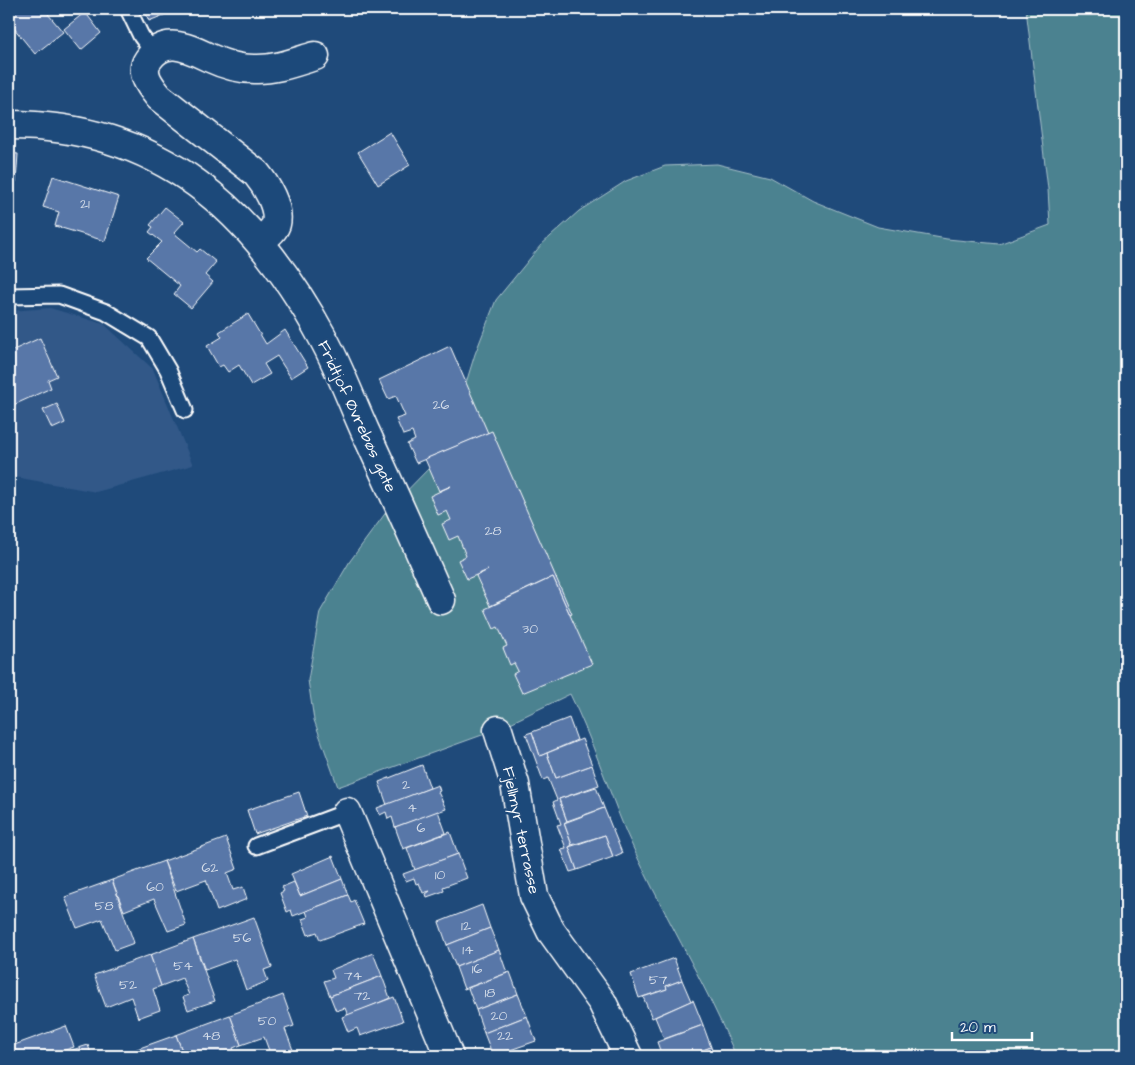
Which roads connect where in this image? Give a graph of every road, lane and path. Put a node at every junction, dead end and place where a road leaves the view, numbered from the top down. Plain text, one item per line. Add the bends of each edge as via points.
1 (128, 9) edge
2 (154, 52) junction
3 (315, 56) dead end
4 (9, 125) edge
5 (260, 241) junction
6 (9, 296) edge
7 (185, 410) dead end
8 (441, 600) dead end
9 (498, 730) dead end
10 (347, 812) joint
11 (256, 846) dead end
12 (449, 1056) edge
13 (628, 1056) edge

1 - 2 lane via 141,36
2 - 3 street via 163,46 178,45 228,65 254,69
2 - 5 street via 146,63 145,73 159,97 266,185 276,224
4 - 5 street, Fridtjof Øvrebøs gate via 75,131 115,140 154,156 220,200
5 - 8 street, Fridtjof Øvrebøs gate via 323,338
6 - 7 lane via 59,296 106,312 149,338 168,370
9 - 13 street, Fjellmyr terrasse via 515,784 534,896 551,931 602,1002
10 - 11 lane
10 - 12 street

